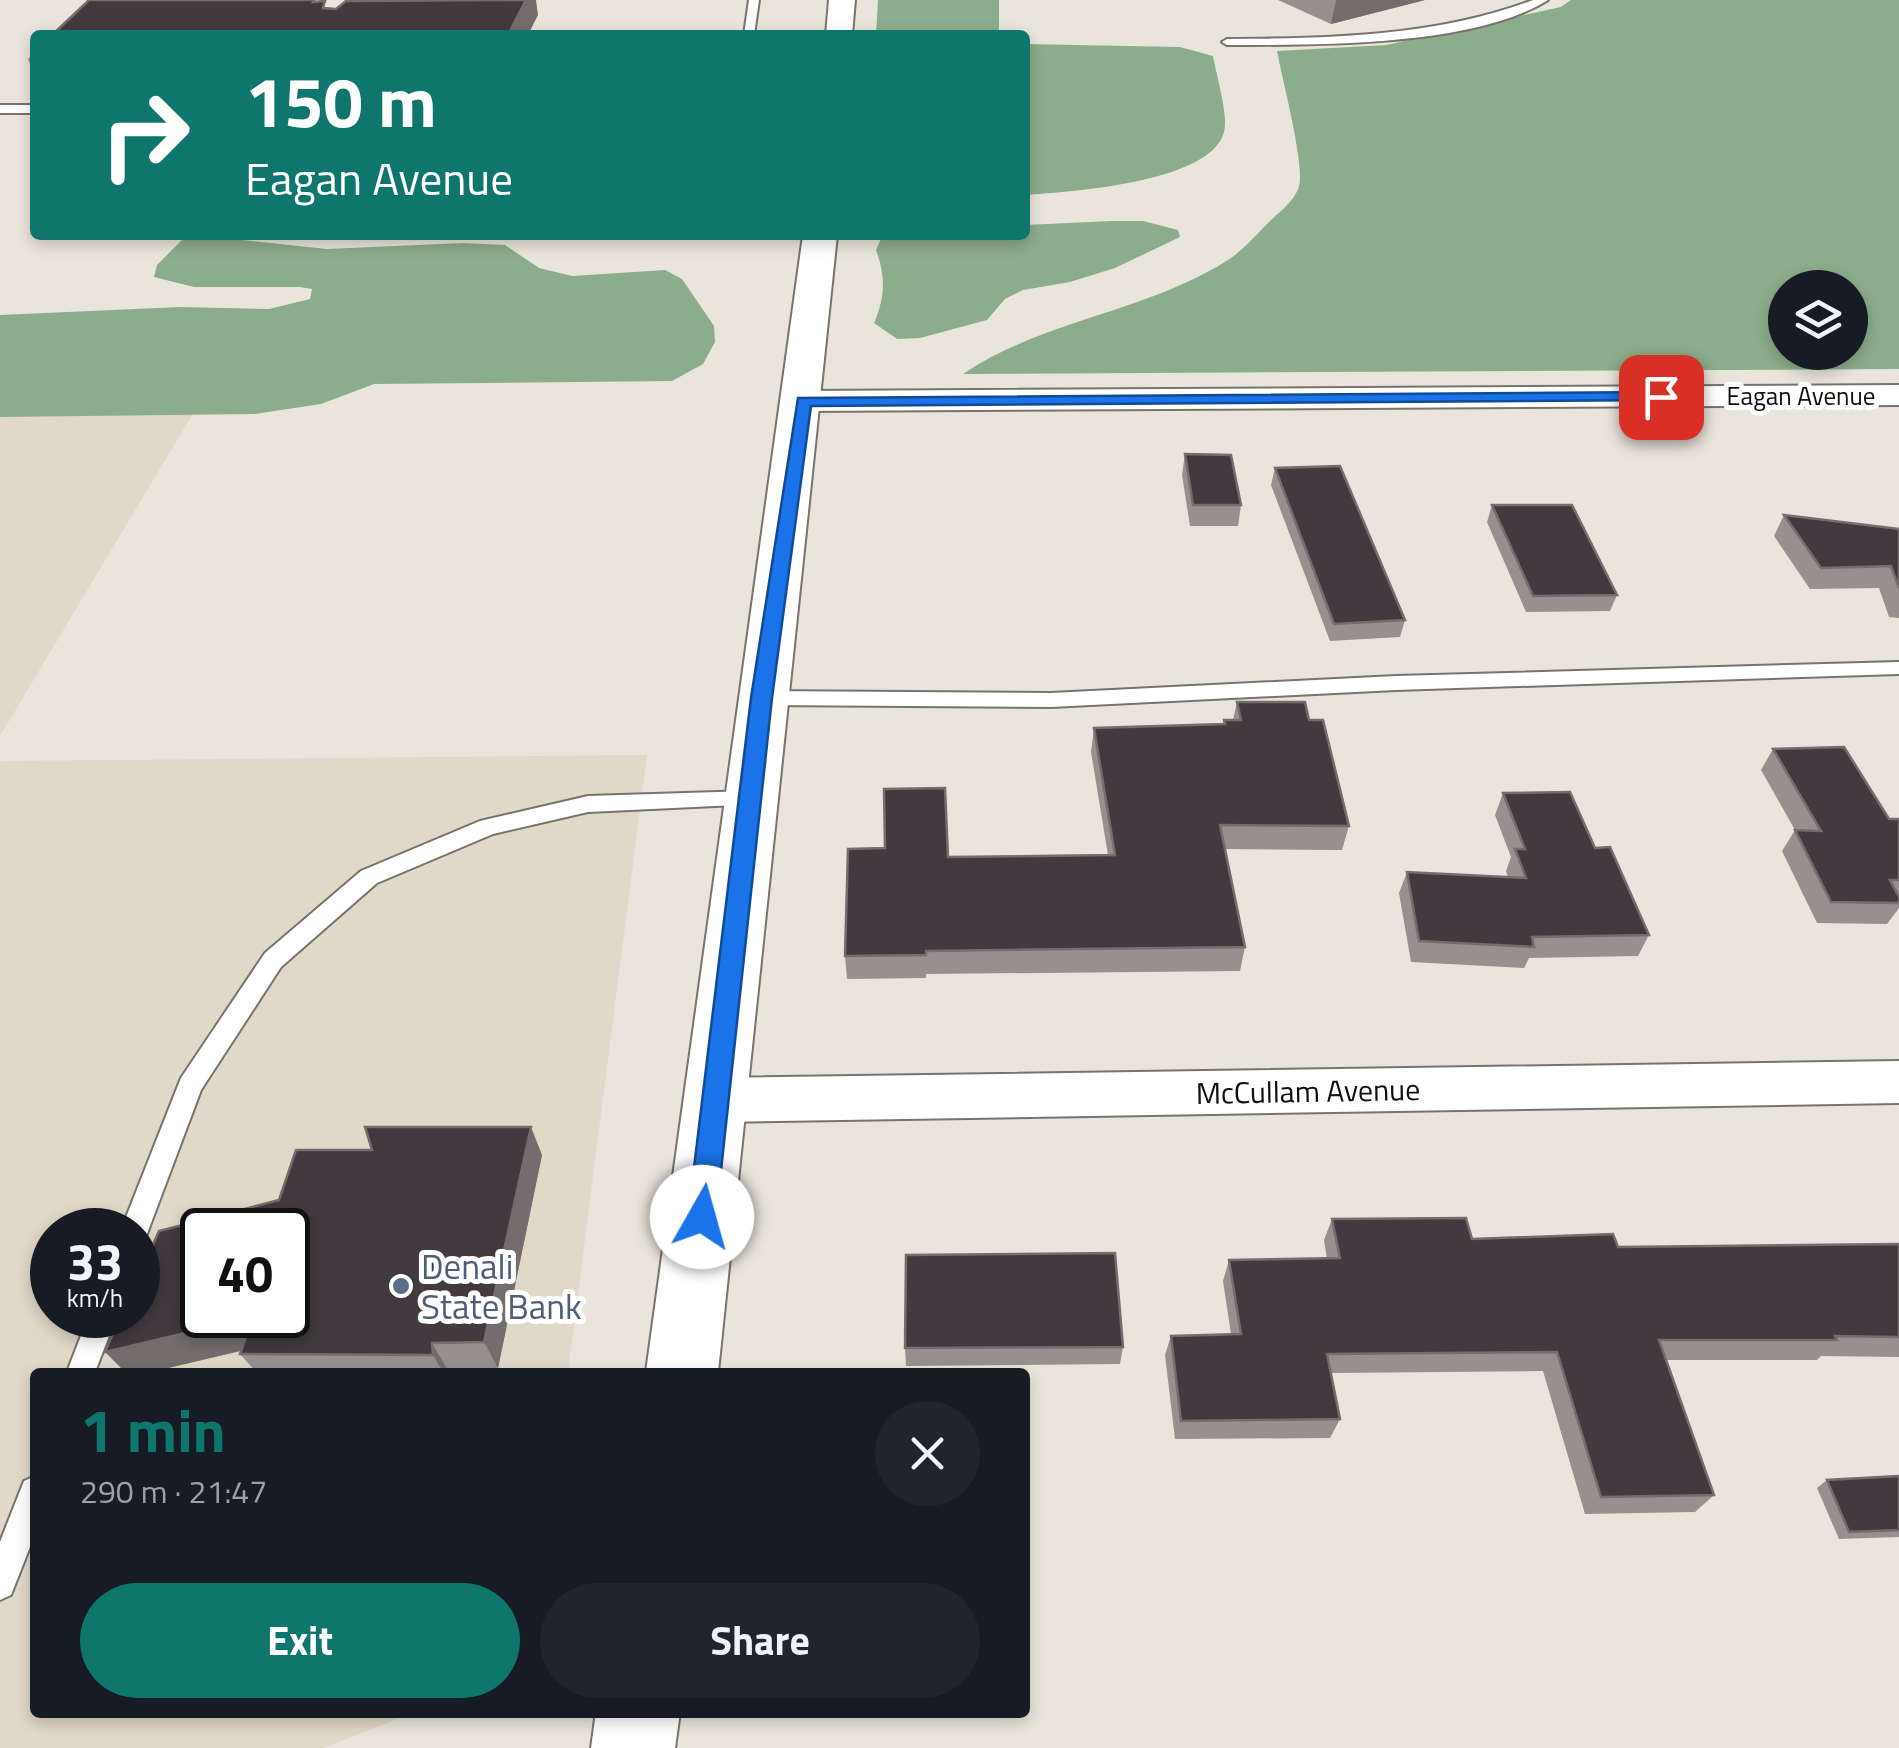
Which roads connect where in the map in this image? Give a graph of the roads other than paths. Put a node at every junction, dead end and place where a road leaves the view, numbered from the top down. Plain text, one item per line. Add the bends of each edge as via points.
1 (754, 0) edge
2 (842, 0) edge
3 (1543, 0) edge
4 (750, 30) edge
5 (839, 30) edge
6 (1227, 42) dead end
7 (0, 109) edge
8 (30, 109) edge
9 (819, 240) edge
10 (1899, 395) edge
11 (803, 401) junction
12 (1899, 668) edge
13 (762, 698) junction
14 (750, 799) junction
15 (1899, 1082) edge
16 (717, 1100) junction
17 (143, 1208) edge
18 (93, 1338) edge
19 (82, 1368) edge
20 (683, 1368) edge
21 (30, 1505) edge
22 (0, 1584) edge
23 (637, 1718) edge
24 (633, 1748) edge

1 - 4 lane
2 - 5 street
3 - 6 lane via 1403,36
7 - 8 lane
9 - 11 street
10 - 11 street, Eagan Avenue
11 - 13 street
12 - 13 lane via 1051,700
13 - 14 street
14 - 16 street
14 - 17 lane via 588,804 488,827 369,877 273,960 190,1086
15 - 16 street, McCullam Avenue
16 - 20 street
18 - 19 lane
21 - 22 lane
23 - 24 street

